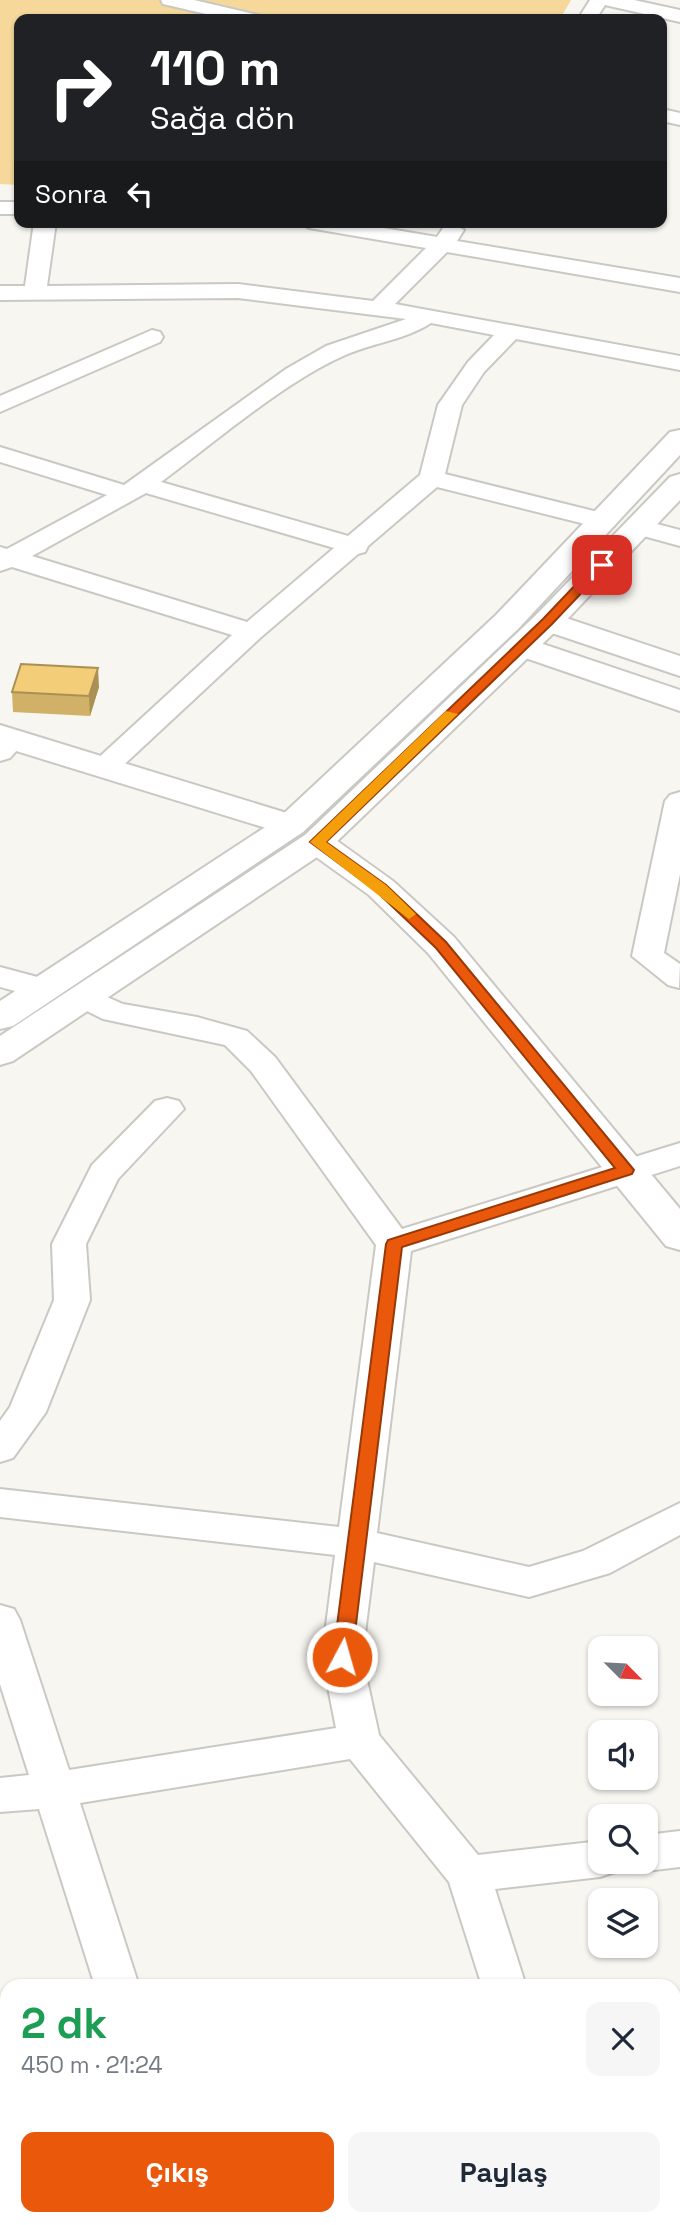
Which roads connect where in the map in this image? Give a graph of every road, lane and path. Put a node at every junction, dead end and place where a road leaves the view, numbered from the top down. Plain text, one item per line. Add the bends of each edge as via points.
1 (170, 0) edge
2 (610, 0) edge
3 (230, 14) edge
4 (680, 16) edge
5 (44, 228) edge
6 (348, 228) edge
7 (454, 228) edge
8 (444, 243) junction
9 (680, 285) edge
10 (35, 292) junction
11 (0, 293) edge
12 (379, 308) junction
13 (427, 316) junction
14 (509, 333) junction
15 (152, 337) dead end
16 (680, 363) edge
17 (0, 405) edge
18 (680, 438) edge
19 (0, 454) edge
20 (432, 478) junction
21 (680, 483) edge
22 (136, 489) junction
23 (605, 521) junction
24 (638, 527) junction
25 (680, 538) edge
26 (356, 547) junction
27 (4, 559) edge
28 (548, 621) junction
29 (251, 632) junction
30 (522, 646) junction
31 (680, 667) edge
32 (680, 701) edge
33 (4, 742) edge
34 (105, 767) junction
35 (680, 801) edge
36 (304, 834) junction
37 (0, 977) edge
38 (679, 978) edge
39 (45, 989) junction
40 (84, 997) junction
41 (0, 1017) edge
42 (0, 1054) edge
43 (167, 1109) dead end
44 (680, 1154) edge
45 (626, 1170) junction
46 (680, 1236) edge
47 (394, 1244) junction
48 (0, 1448) edge
49 (0, 1503) edge
50 (680, 1517) edge
51 (355, 1543) junction
52 (0, 1620) edge
53 (359, 1741) junction
54 (55, 1790) junction
55 (0, 1795) edge
56 (680, 1849) edge
57 (658, 1852) edge
58 (588, 1859) edge
59 (468, 1874) junction
60 (115, 1979) edge
61 (502, 1979) edge

1 - 3 street
2 - 4 street
5 - 10 street
6 - 8 street
7 - 8 street
8 - 9 street
8 - 12 street
10 - 11 street
10 - 12 street via 238,291
12 - 13 street
13 - 14 street
13 - 22 street via 406,330 334,351 294,374
14 - 16 street
14 - 20 street via 476,367 450,405
15 - 17 street
18 - 23 main road
19 - 22 street
20 - 23 street
20 - 26 street
21 - 24 main road
22 - 26 street
22 - 27 street
23 - 36 main road
24 - 25 street
24 - 28 main road
26 - 29 street
27 - 29 street
28 - 30 main road
28 - 31 main road
29 - 34 street
30 - 32 main road
30 - 36 main road
33 - 34 main road
34 - 36 main road
35 - 38 street via 648,956
36 - 39 main road
36 - 40 main road
36 - 45 main road via 381,888 441,945
37 - 39 street
39 - 41 main road
40 - 42 main road
40 - 47 street via 114,1012 236,1038 263,1063
43 - 48 street via 104,1173 69,1244 72,1300 27,1412
44 - 45 street
45 - 46 main road
45 - 47 street
47 - 51 street
49 - 51 street
50 - 51 street via 596,1562 529,1582
51 - 53 street via 342,1657
52 - 54 street
53 - 54 street
53 - 59 street
54 - 55 street
54 - 60 street
56 - 57 street
58 - 59 street
59 - 61 street

